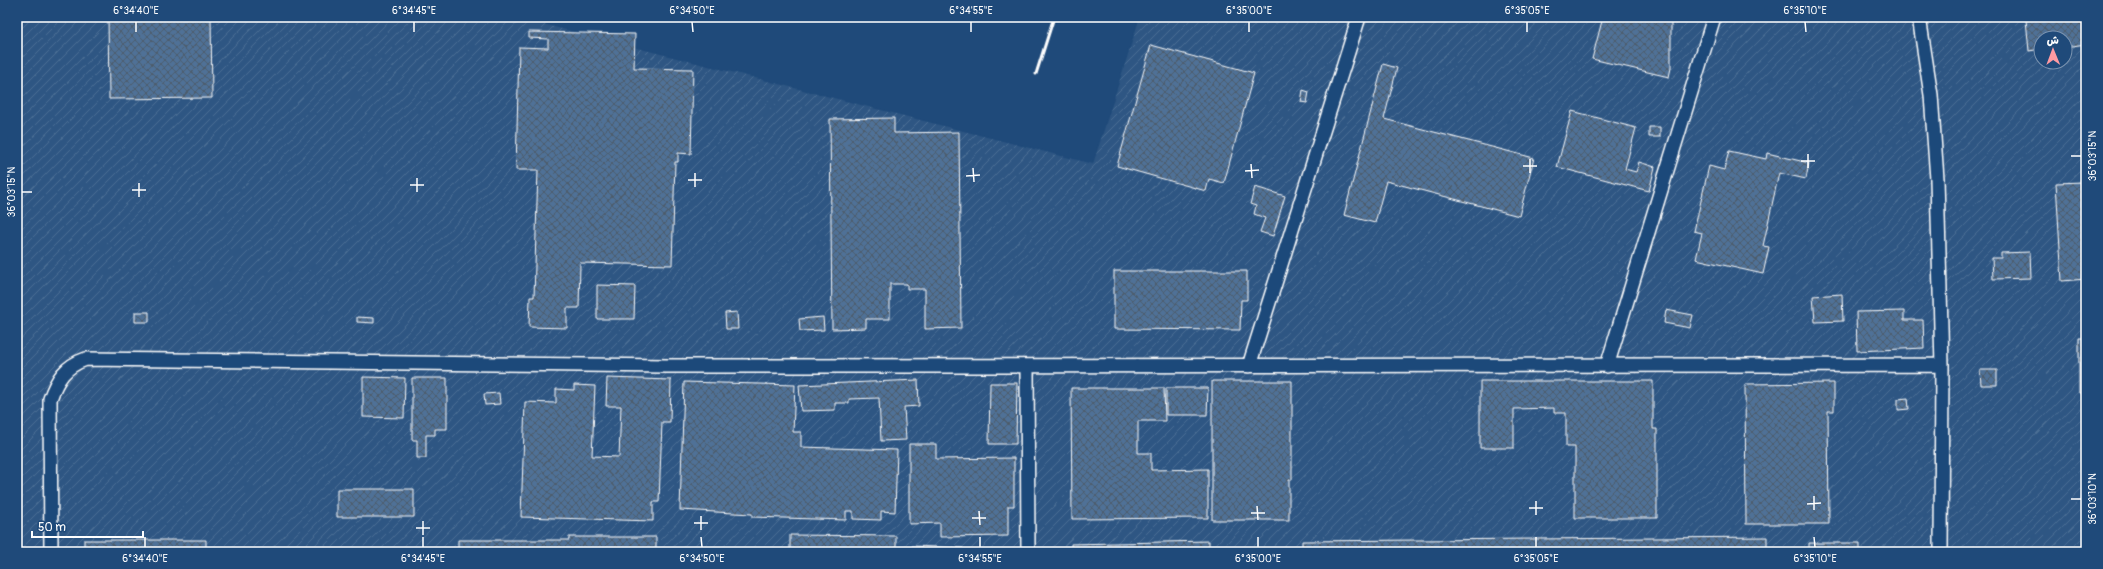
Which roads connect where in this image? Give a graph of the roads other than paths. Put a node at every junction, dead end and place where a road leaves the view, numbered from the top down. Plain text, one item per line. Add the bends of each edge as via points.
1 (1359, 17) edge
2 (1714, 17) edge
3 (1919, 17) edge
4 (1942, 365) junction
5 (1249, 366) junction
6 (1608, 366) junction
7 (1027, 367) junction
8 (51, 552) edge
9 (1028, 552) edge
10 (1941, 552) edge

1 - 5 street
2 - 6 street
3 - 4 street via 1931,95 1937,180
4 - 6 street
4 - 10 street
5 - 6 street
5 - 7 street
7 - 8 street via 666,366 86,359 63,373 50,399
7 - 9 street

